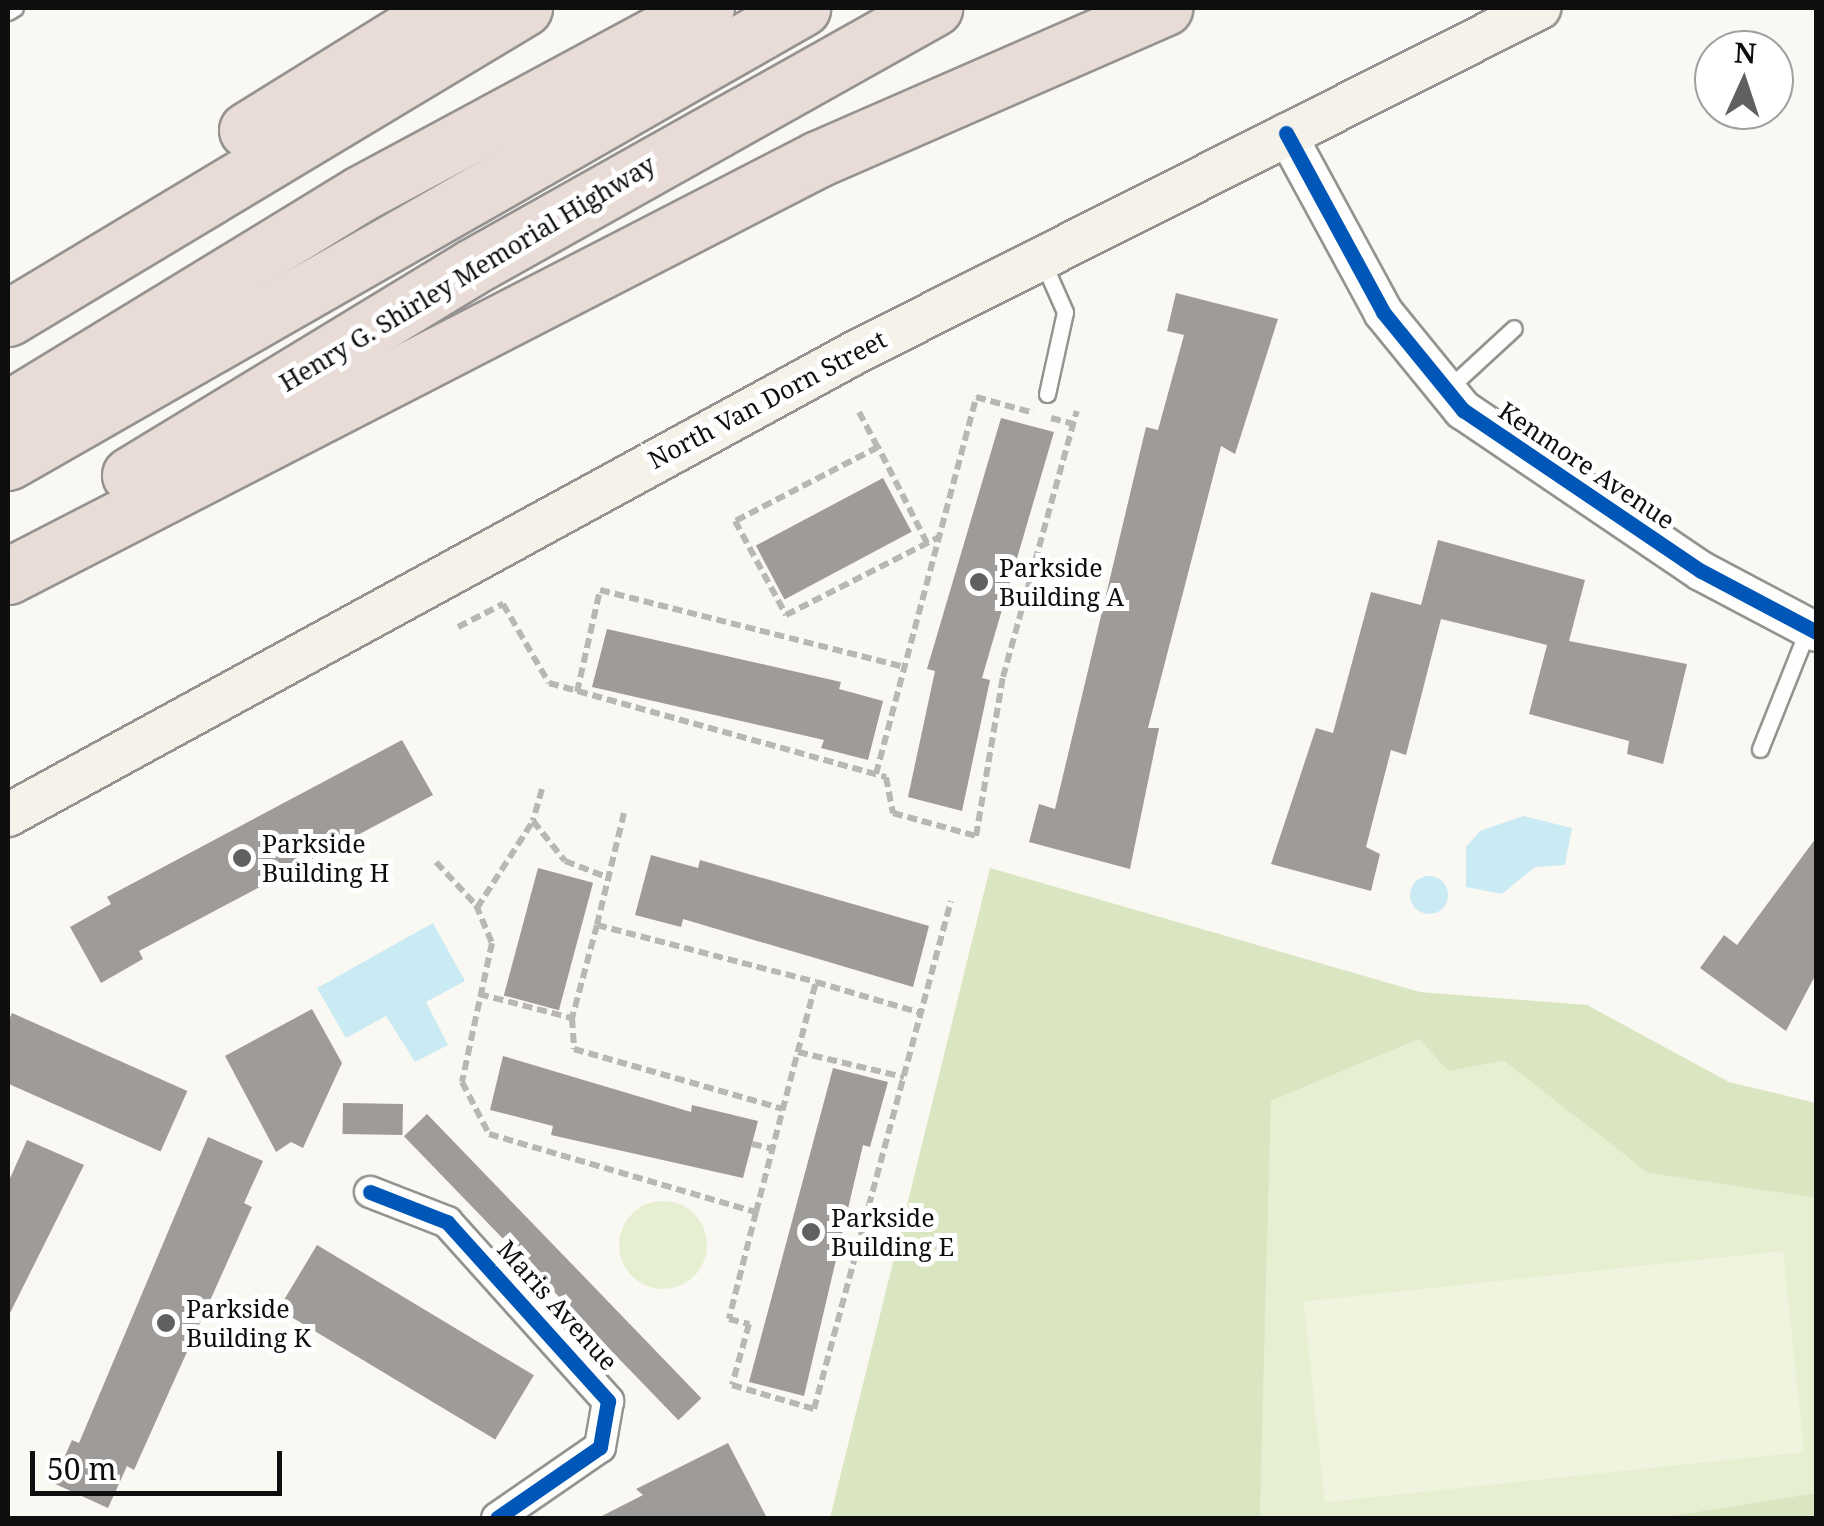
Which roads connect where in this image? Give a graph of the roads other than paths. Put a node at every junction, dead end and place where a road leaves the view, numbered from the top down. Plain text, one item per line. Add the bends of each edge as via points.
1 (15, 8) edge
2 (444, 8) edge
3 (524, 8) edge
4 (802, 8) edge
5 (934, 8) edge
6 (1164, 8) edge
7 (1539, 8) edge
8 (8, 12) edge
9 (726, 22) edge
10 (1286, 133) junction
11 (1040, 257) junction
12 (8, 287) edge
13 (8, 318) edge
14 (1514, 328) dead end
15 (1446, 391) junction
16 (1047, 394) dead end
17 (8, 409) edge
18 (8, 462) edge
19 (8, 550) edge
20 (8, 576) edge
21 (1812, 630) edge
22 (1760, 750) dead end
23 (8, 815) edge
24 (370, 1192) dead end
25 (497, 1518) edge

1 - 8 lane
2 - 12 highway
3 - 13 highway
4 - 9 highway
5 - 19 highway, Henry G. Shirley Memorial Highway via 472,267
6 - 20 highway via 818,158
7 - 10 main road, North Van Dorn Street
9 - 17 highway via 360,194
9 - 18 highway
10 - 11 main road, North Van Dorn Street
10 - 15 street, Kenmore Avenue via 1383,312
11 - 16 lane via 1065,312
11 - 23 main road, North Van Dorn Street via 412,588
14 - 15 lane
15 - 21 street, Kenmore Avenue via 1517,454
21 - 22 lane
24 - 25 street, Maris Avenue via 447,1222 608,1401 600,1447

